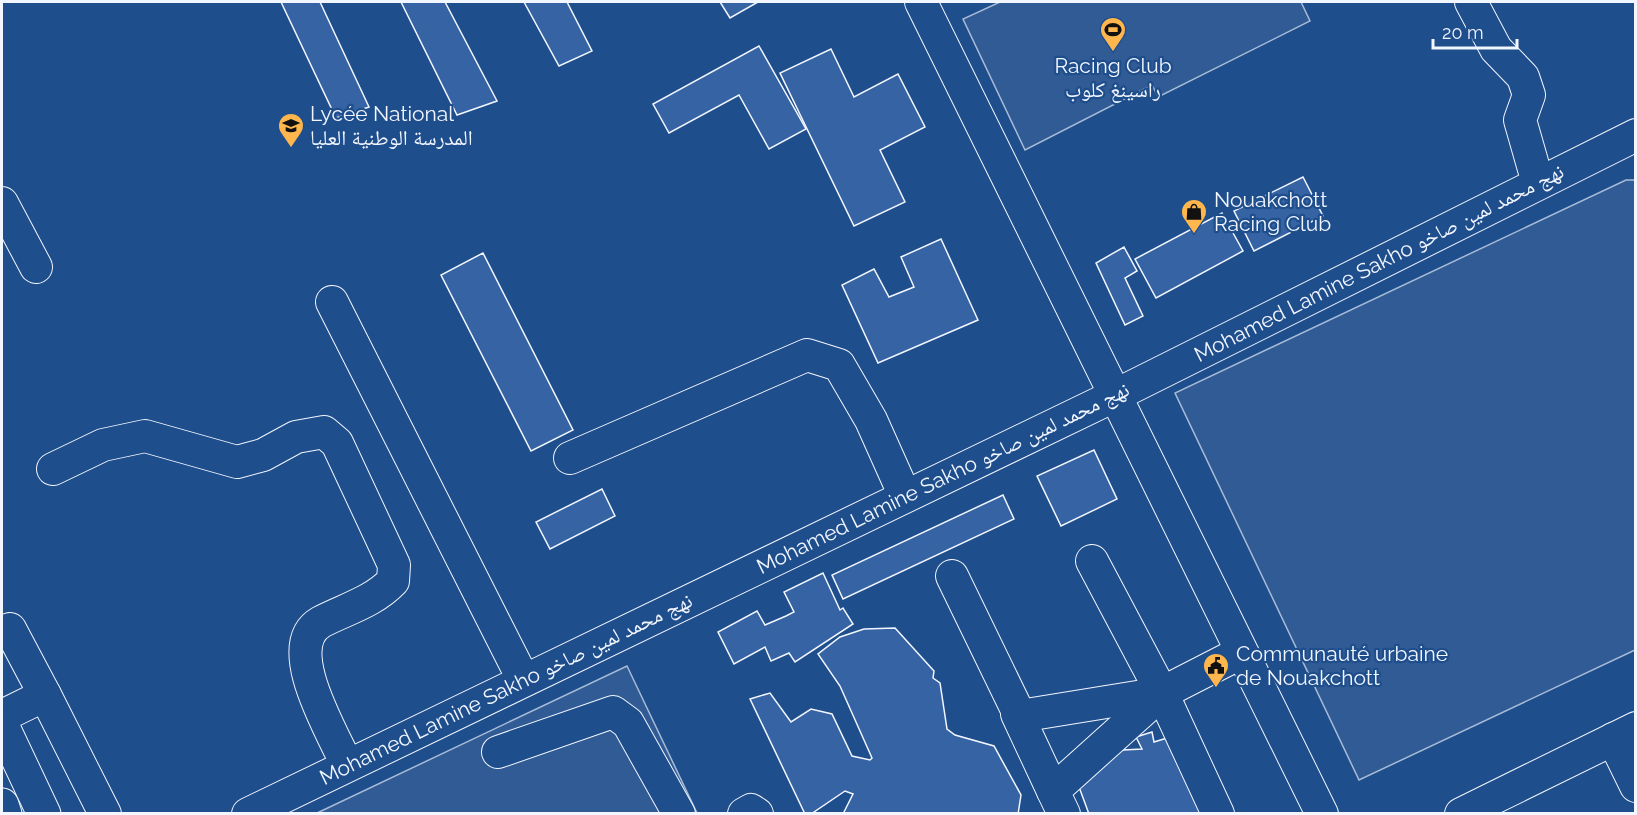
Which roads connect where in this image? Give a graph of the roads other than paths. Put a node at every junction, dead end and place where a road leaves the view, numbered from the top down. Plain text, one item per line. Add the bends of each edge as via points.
1 (921, 2) edge
2 (1471, 2) edge
3 (1635, 135) edge
4 (1538, 183) junction
5 (2, 203) edge
6 (36, 267) dead end
7 (332, 302) dead end
8 (1114, 396) junction
9 (570, 458) dead end
10 (53, 469) dead end
11 (906, 496) junction
12 (1092, 561) dead end
13 (952, 576) dead end
14 (10, 629) dead end
15 (1240, 653) junction
16 (523, 680) junction
17 (1162, 693) junction
18 (45, 695) junction
19 (1017, 714) junction
20 (2, 716) edge
21 (2, 725) edge
22 (1624, 733) edge
23 (498, 752) dead end
24 (347, 765) junction
25 (1635, 786) edge
26 (1059, 802) edge
27 (2, 806) edge
28 (5, 813) edge
29 (44, 813) edge
30 (105, 813) edge
31 (248, 813) edge
32 (679, 813) edge
33 (744, 813) edge
34 (757, 813) edge
35 (1218, 813) edge
36 (1322, 813) edge
37 (1461, 813) edge

1 - 8 street
2 - 4 street via 1496,49 1523,77 1529,95 1520,120
3 - 4 street, Mohamed Lamine Sakho نهج محمد لمين صاخو
4 - 8 street, Mohamed Lamine Sakho نهج محمد لمين صاخو
5 - 6 street
7 - 16 street
8 - 11 street, Mohamed Lamine Sakho نهج محمد لمين صاخو
8 - 15 street
9 - 11 street via 807,355 839,365 871,420
10 - 24 street via 103,445 145,436 237,462 296,437 324,432 337,443 394,565 393,581 381,594 318,624 304,647 308,676
11 - 16 street, Mohamed Lamine Sakho نهج محمد لمين صاخو
12 - 17 street
13 - 19 street
14 - 18 street
15 - 17 street
15 - 36 street
16 - 24 street, Mohamed Lamine Sakho نهج محمد لمين صاخو
17 - 19 street via 1026,716
17 - 26 street
17 - 35 street
18 - 20 street
18 - 30 street
19 - 26 street
21 - 29 highway
22 - 25 street
22 - 37 street
23 - 32 street via 613,712 628,723
24 - 31 street, Mohamed Lamine Sakho نهج محمد لمين صاخو
27 - 28 highway
33 - 34 street

